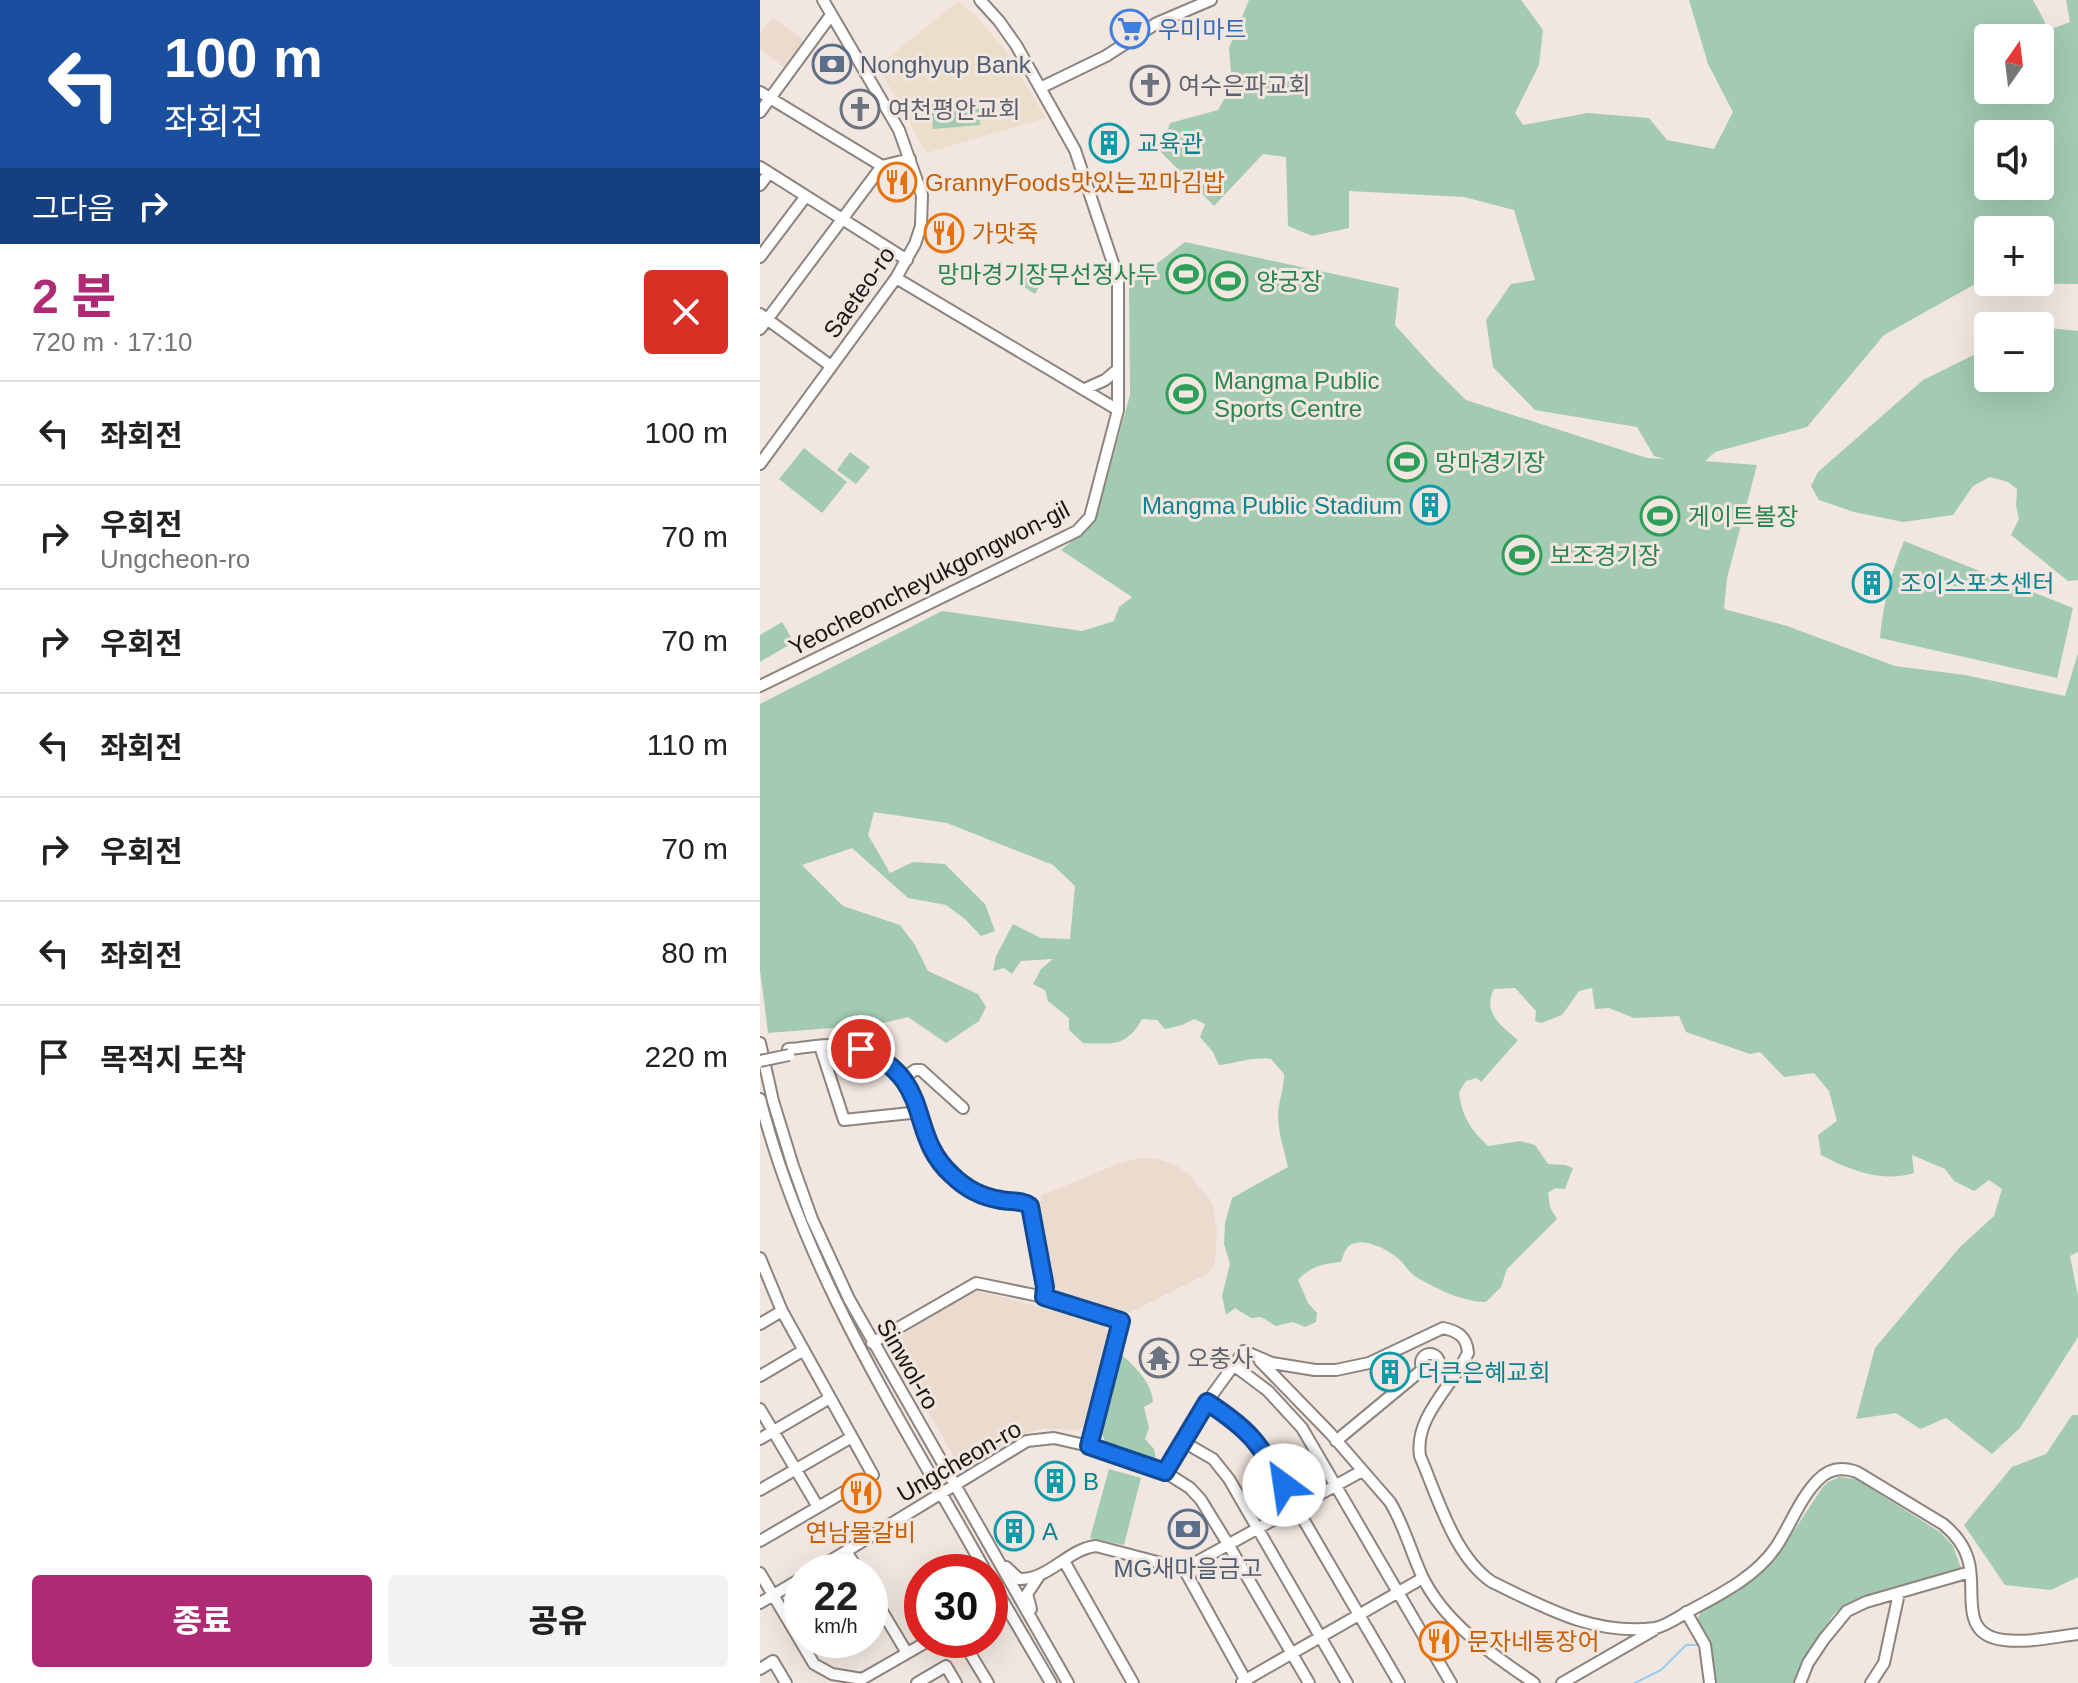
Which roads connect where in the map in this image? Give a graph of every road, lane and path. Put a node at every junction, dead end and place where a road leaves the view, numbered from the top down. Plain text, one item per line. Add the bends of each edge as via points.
1 (823, 0) edge
2 (980, 0) edge
3 (1211, 0) edge
4 (831, 15) junction
5 (1040, 88) junction
6 (765, 95) edge
7 (760, 112) edge
8 (910, 159) junction
9 (882, 166) junction
10 (765, 170) edge
11 (760, 185) edge
12 (806, 196) junction
13 (842, 219) junction
14 (760, 257) edge
15 (907, 260) junction
16 (896, 278) junction
17 (764, 316) edge
18 (760, 329) edge
19 (831, 366) junction
20 (1118, 369) junction
21 (1085, 389) junction
22 (1118, 410) junction
23 (760, 464) edge
24 (760, 686) edge
25 (760, 1043) edge
26 (815, 1047) junction
27 (788, 1052) junction
28 (760, 1055) edge
29 (760, 1061) edge
30 (903, 1078) junction
31 (760, 1099) edge
32 (963, 1108) dead end
33 (920, 1112) junction
34 (760, 1258) edge
35 (763, 1276) edge
36 (1044, 1297) junction
37 (782, 1311) junction
38 (760, 1324) edge
39 (872, 1343) junction
40 (804, 1350) junction
41 (1256, 1356) junction
42 (1232, 1364) junction
43 (1294, 1367) junction
44 (1423, 1369) dead end
45 (760, 1376) edge
46 (1282, 1384) junction
47 (830, 1398) junction
48 (1207, 1402) junction
49 (760, 1409) edge
50 (773, 1431) junction
51 (852, 1437) junction
52 (760, 1439) edge
53 (1182, 1441) junction
54 (1336, 1441) junction
55 (1089, 1446) junction
56 (796, 1470) junction
57 (1362, 1471) junction
58 (1165, 1472) junction
59 (1335, 1485) junction
60 (956, 1486) junction
61 (760, 1490) edge
62 (943, 1494) junction
63 (1297, 1506) junction
64 (818, 1507) junction
65 (1258, 1528) junction
66 (760, 1541) edge
67 (1228, 1544) junction
68 (991, 1550) junction
69 (846, 1551) junction
70 (841, 1554) edge
71 (848, 1554) edge
72 (976, 1554) edge
73 (1064, 1561) junction
74 (1184, 1569) junction
75 (1970, 1572) junction
76 (760, 1573) edge
77 (1039, 1576) junction
78 (1423, 1578) junction
79 (784, 1589) edge
80 (1399, 1593) junction
81 (1899, 1593) junction
82 (773, 1595) junction
83 (760, 1603) edge
84 (1008, 1610) edge
85 (1686, 1612) junction
86 (1360, 1615) junction
87 (888, 1621) edge
88 (1036, 1626) junction
89 (1657, 1628) junction
90 (2078, 1634) edge
91 (1320, 1638) junction
92 (904, 1648) edge
93 (1292, 1654) junction
94 (904, 1655) edge
95 (973, 1658) edge
96 (760, 1669) edge
97 (822, 1676) edge
98 (1245, 1682) edge
99 (786, 1683) edge
100 (917, 1683) edge
101 (956, 1683) edge
102 (988, 1683) edge
103 (1051, 1683) edge
104 (1068, 1683) edge
105 (1133, 1683) edge
106 (1309, 1683) edge
107 (1347, 1683) edge
108 (1399, 1683) edge
109 (1451, 1683) edge
110 (1534, 1683) edge
111 (1562, 1683) edge
112 (1710, 1683) edge
113 (1800, 1683) edge
114 (1871, 1683) edge

1 - 4 street, Saeteo-ro
2 - 5 street, Yeocheoncheyukgongwon-gil via 1008,33
3 - 5 street via 1157,23 1106,56
4 - 6 street
4 - 8 street, Saeteo-ro via 899,130
5 - 20 street, Yeocheoncheyukgongwon-gil via 1075,150 1114,263
6 - 7 street
6 - 9 street
8 - 9 street
8 - 15 street, Saeteo-ro via 923,212
9 - 13 street
10 - 11 street
10 - 12 street
12 - 13 street
12 - 14 street
13 - 15 street
13 - 17 street
15 - 16 street, Saeteo-ro
16 - 19 street, Saeteo-ro
16 - 21 street
17 - 18 street
17 - 19 street
19 - 23 street, Saeteo-ro
20 - 21 street
20 - 22 street, Yeocheoncheyukgongwon-gil
21 - 22 street
22 - 24 street, Yeocheoncheyukgongwon-gil via 1090,517 1077,531
25 - 39 street, Sinwol-ro via 812,1219
26 - 27 street
26 - 30 street via 861,1049
26 - 33 street via 844,1120
27 - 28 street, bridge
27 - 29 street, bridge
30 - 32 street via 921,1070
30 - 33 street
31 - 62 street, Sinwol-ro via 801,1226 828,1287
33 - 36 street via 932,1150 955,1178 981,1194 1032,1208
34 - 35 street
35 - 37 street
36 - 39 street via 976,1283
36 - 55 street via 1121,1321
37 - 38 street
37 - 40 street
39 - 60 street, Sinwol-ro
40 - 45 street
40 - 47 street
41 - 42 street via 1244,1351
41 - 43 street
41 - 46 street
42 - 48 street
42 - 59 street via 1287,1409
43 - 46 street via 1282,1371
43 - 89 street via 1354,1367 1436,1329 1459,1334 1468,1353 1425,1422 1419,1445 1465,1556 1492,1582 1563,1616 1600,1627
44 - 54 street
46 - 54 street
47 - 50 street
47 - 51 street
48 - 53 street
48 - 63 street via 1258,1442
49 - 50 street
50 - 52 street
50 - 56 street
51 - 56 street
51 - 64 street via 873,1475
53 - 58 street
53 - 65 street via 1220,1467
54 - 57 street
55 - 58 street, Ungcheon-ro
55 - 60 street, Ungcheon-ro via 1032,1439
56 - 61 street
56 - 64 street
57 - 59 street
57 - 78 street via 1398,1514
58 - 67 street, Ungcheon-ro via 1195,1492
59 - 63 street
59 - 80 street
60 - 62 street, Ungcheon-ro
60 - 68 street, Sinwol-ro
62 - 69 street, Ungcheon-ro
62 - 72 street, Sinwol-ro
63 - 65 street
63 - 86 street
64 - 66 street
65 - 67 street
65 - 91 street
67 - 74 street
67 - 93 street, Ungcheon-ro
68 - 77 street via 1019,1579
68 - 88 street, Sinwol-ro
69 - 70 street, Ungcheon-ro
69 - 71 street
73 - 74 street via 1096,1546
73 - 77 street
73 - 105 street
74 - 98 street
75 - 81 street
75 - 85 street via 1962,1545 1943,1524 1857,1472 1835,1469 1818,1479 1758,1568
75 - 90 street via 1974,1620 1988,1636 2013,1641
76 - 82 street
77 - 88 street via 1027,1594
78 - 80 street
78 - 110 street via 1468,1634
79 - 82 street
80 - 86 street
80 - 109 street
81 - 113 street via 1854,1607 1838,1619
81 - 114 street via 1884,1663
82 - 83 street
82 - 97 street
84 - 103 street
85 - 89 street
85 - 112 street via 1705,1645
86 - 91 street
86 - 108 street
87 - 92 street
88 - 104 street, Sinwol-ro
89 - 111 street
91 - 93 street
91 - 107 street
93 - 98 street
93 - 106 street, Ungcheon-ro
94 - 97 street via 862,1679
95 - 102 street
96 - 99 street via 773,1661
100 - 101 street via 946,1666

